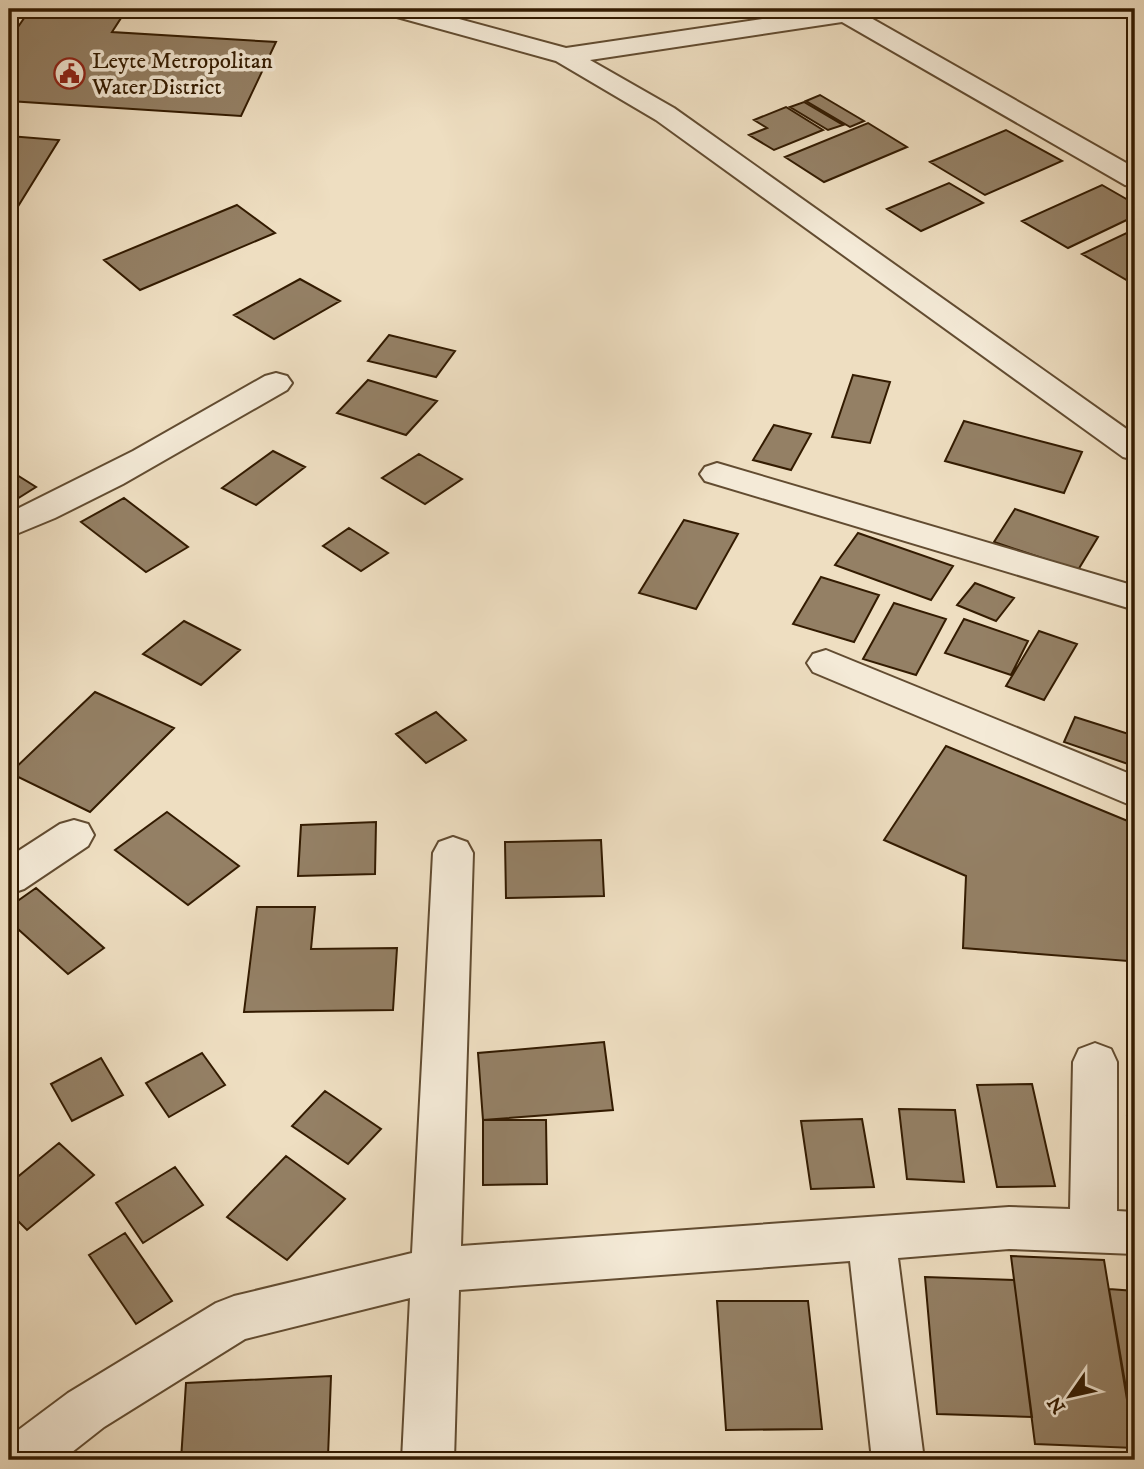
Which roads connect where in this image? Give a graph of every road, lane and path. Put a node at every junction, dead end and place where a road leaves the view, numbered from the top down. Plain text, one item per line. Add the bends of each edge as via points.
1 (395, 9) edge
2 (853, 12) edge
3 (565, 56) junction
4 (1135, 179) edge
5 (276, 383) dead end
6 (1102, 427) junction
7 (1135, 435) edge
8 (1135, 450) edge
9 (716, 474) dead end
10 (9, 526) edge
11 (1135, 598) edge
12 (826, 663) dead end
13 (1135, 792) edge
14 (74, 835) dead end
15 (453, 853) dead end
16 (9, 878) edge
17 (1095, 1062) dead end
18 (1114, 1232) edge
19 (872, 1238) junction
20 (435, 1270) junction
21 (20, 1460) edge
22 (428, 1460) edge
23 (898, 1460) edge

1 - 3 street
2 - 3 street
2 - 4 street
3 - 6 street via 665,114
5 - 10 street via 69,498
6 - 7 street
6 - 8 street
9 - 11 street
12 - 13 street
14 - 16 street
15 - 20 street
17 - 18 street
18 - 19 street via 1009,1228
19 - 20 street
19 - 23 street
20 - 21 street via 234,1319 86,1410
20 - 22 street

